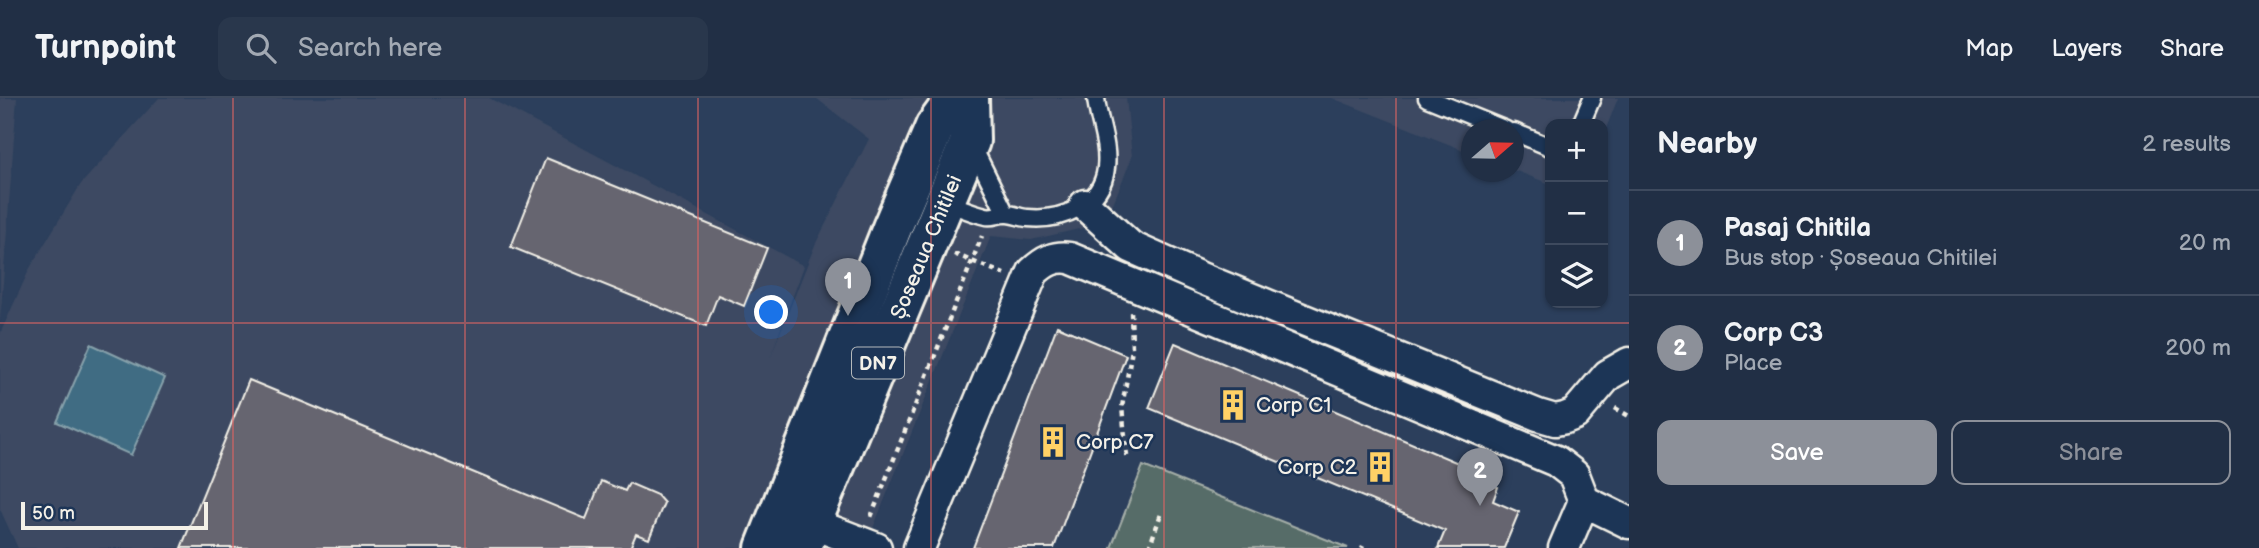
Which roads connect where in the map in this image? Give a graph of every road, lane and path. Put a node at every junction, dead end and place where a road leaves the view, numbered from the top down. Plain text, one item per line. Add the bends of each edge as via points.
1 (956, 98) edge
2 (969, 98) edge
3 (1096, 98) edge
4 (1427, 98) edge
5 (1592, 98) edge
6 (1479, 119) edge
7 (1583, 119) edge
8 (1524, 136) edge
9 (970, 141) junction
10 (1545, 145) edge
11 (910, 187) junction
12 (945, 202) junction
13 (1085, 205) junction
14 (1006, 214) junction
15 (989, 218) junction
16 (972, 261) junction
17 (1130, 282) junction
18 (1027, 284) junction
19 (1629, 363) edge
20 (1127, 456) dead end
21 (1584, 501) junction
22 (1162, 511) dead end
23 (1629, 523) edge
24 (806, 536) edge
25 (869, 545) edge
26 (765, 548) edge
27 (919, 548) edge
28 (1149, 548) edge
29 (1564, 548) edge

1 - 11 main road, Șoseaua Chitilei / DN7 via 934,127
2 - 9 main road, Șoseaua Chitilei / DN7
3 - 13 lane via 1106,167 1097,192
4 - 6 lane
5 - 7 lane
8 - 10 lane
9 - 12 main road, Șoseaua Chitilei / DN7
9 - 14 lane
11 - 12 main road
11 - 26 main road, Șoseaua Chitilei / DN7
12 - 15 lane
12 - 24 main road, Șoseaua Chitilei / DN7
13 - 14 lane via 1041,219
13 - 19 street via 1131,247 1555,420 1575,414 1608,375
14 - 15 lane
15 - 16 path
16 - 18 path
16 - 25 path
17 - 18 street via 1059,257 1044,261
17 - 20 path via 1132,349 1122,407
17 - 21 street via 1556,461 1574,475
18 - 27 street
21 - 23 street
21 - 29 street
22 - 28 path
24 - 25 street

